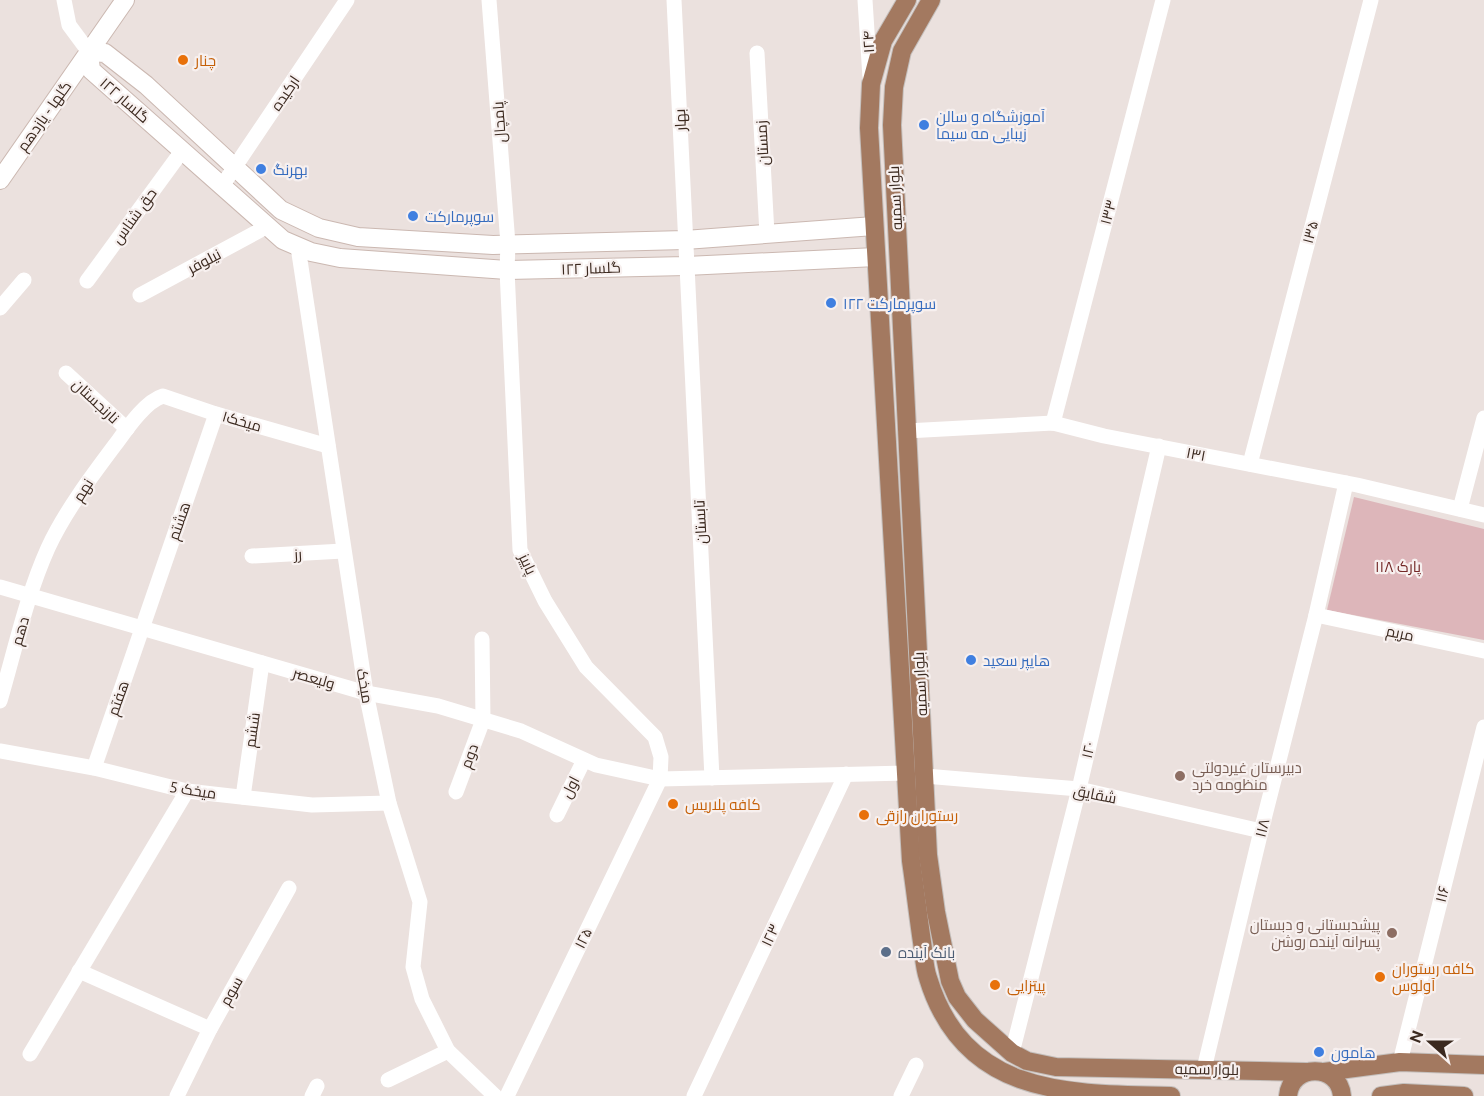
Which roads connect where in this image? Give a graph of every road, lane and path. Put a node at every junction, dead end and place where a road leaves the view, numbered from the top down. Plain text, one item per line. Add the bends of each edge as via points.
1 (64, 0) edge
2 (125, 0) edge
3 (347, 0) edge
4 (489, 0) edge
5 (674, 0) edge
6 (865, 0) edge
7 (907, 0) edge
8 (931, 0) edge
9 (1163, 0) edge
10 (1371, 0) edge
11 (89, 52) junction
12 (757, 53) dead end
13 (871, 84) junction
14 (182, 151) junction
15 (235, 168) junction
16 (0, 180) edge
17 (222, 186) junction
18 (896, 225) junction
19 (268, 226) junction
20 (874, 226) junction
21 (767, 234) junction
22 (685, 240) junction
23 (508, 244) junction
24 (298, 247) junction
25 (898, 256) junction
26 (876, 257) junction
27 (686, 266) junction
28 (507, 270) junction
29 (24, 280) dead end
30 (87, 281) dead end
31 (140, 295) dead end
32 (0, 308) edge
33 (66, 373) dead end
34 (158, 398) joint
35 (216, 414) junction
36 (1484, 418) edge
37 (1053, 423) junction
38 (127, 429) junction
39 (906, 431) junction
40 (328, 446) junction
41 (1159, 446) junction
42 (1250, 464) junction
43 (1346, 483) junction
44 (1460, 510) junction
45 (1484, 515) edge
46 (912, 543) junction
47 (893, 545) junction
48 (343, 551) junction
49 (252, 556) dead end
50 (0, 587) edge
51 (30, 596) junction
52 (1316, 615) junction
53 (142, 628) junction
54 (482, 639) dead end
55 (1484, 651) edge
56 (262, 663) junction
57 (366, 693) junction
58 (0, 701) edge
59 (483, 720) junction
60 (1484, 726) edge
61 (0, 751) edge
62 (584, 760) junction
63 (94, 768) junction
64 (906, 773) junction
65 (846, 774) junction
66 (925, 776) junction
67 (712, 778) junction
68 (660, 780) junction
69 (1079, 789) junction
70 (187, 791) junction
71 (456, 792) dead end
72 (243, 797) junction
73 (389, 803) junction
74 (556, 814) dead end
75 (1261, 831) junction
76 (289, 888) dead end
77 (80, 971) junction
78 (210, 1029) junction
79 (448, 1051) junction
80 (30, 1053) dead end
81 (1012, 1053) junction
82 (1400, 1062) junction
83 (916, 1065) dead end
84 (1484, 1065) edge
85 (1204, 1069) junction
86 (1315, 1072) junction
87 (388, 1080) dead end
88 (1037, 1091) edge
89 (177, 1096) edge
90 (495, 1096) edge
91 (507, 1096) edge
92 (694, 1096) edge
93 (901, 1096) edge
94 (1171, 1096) edge
95 (1288, 1096) edge
96 (1342, 1096) edge
97 (1382, 1096) edge
98 (1464, 1096) edge

1 - 11 street via 69,25
2 - 11 main road, گلها - یازدهم
3 - 15 street, ارکیده
4 - 23 street, پامچال
5 - 22 street, بهار
6 - 13 street, ۱۲۴
7 - 13 main road, بلوار سمیه via 883,41
8 - 18 main road, بلوار سمیه via 902,51 894,87
9 - 37 street, ۱۳۳
10 - 42 street, ۱۳۵
11 - 14 main road, گلسار ۱۲۲ via 91,70
11 - 15 main road, گلسار ۱۲۲ via 105,53
11 - 16 main road, گلها - یازدهم
12 - 21 street, زمستان
13 - 20 main road, بلوار سمیه via 868,128
14 - 17 main road, گلسار ۱۲۲
14 - 30 street, حق شناس
15 - 17 street, ارکیده
15 - 23 main road, گلسار ۱۲۲ via 281,210 319,228 358,237
17 - 19 main road, گلسار ۱۲۲
18 - 20 main road
18 - 25 main road, بلوار سمیه
19 - 24 main road, گلسار ۱۲۲
19 - 31 street, نیلوفر
20 - 21 main road, گلسار ۱۲۲
20 - 26 main road, بلوار سمیه
21 - 22 main road, گلسار ۱۲۲
22 - 23 main road, گلسار ۱۲۲
22 - 27 street, بهار
23 - 28 street, پامچال
24 - 28 main road, گلسار ۱۲۲ via 340,258
24 - 40 street, میخک
25 - 26 main road
25 - 39 main road, بلوار سمیه
26 - 27 main road, گلسار ۱۲۲
26 - 47 main road, بلوار سمیه
27 - 28 main road, گلسار ۱۲۲
27 - 67 street, تابستان
28 - 68 street, پاییز via 520,550 545,601 586,667 655,736 661,757
29 - 32 street
33 - 38 street, نارنجستان
34 - 35 street, میخک۱ via 163,396
34 - 38 street, نهم
35 - 40 street, میخک۱
35 - 53 street, هشتم
36 - 44 street
37 - 39 street, ۱۳۱
37 - 41 street, ۱۳۱
38 - 51 street, نهم via 89,480 49,547
39 - 46 main road, بلوار سمیه
40 - 48 street, میخک
41 - 42 street, ۱۳۱
41 - 69 street, ۱۲۰
42 - 43 street, ۱۳۱
43 - 44 street, ۱۳۱
43 - 52 street, ۱۱۸
44 - 45 street, ۱۳۱
46 - 47 main road
46 - 66 main road, بلوار سمیه
47 - 64 main road, بلوار سمیه
48 - 49 street, رز
48 - 57 street, میخک
50 - 51 street, ولیعصر
51 - 53 street, ولیعصر
51 - 58 street, دهم
52 - 55 street, مریم
52 - 75 street, ۱۱۸
53 - 56 street, ولیعصر
53 - 63 street, هفتم
54 - 59 street
56 - 57 street, ولیعصر
56 - 72 street, ششم
57 - 59 street, ولیعصر via 438,706
57 - 73 street, میخک
59 - 62 street, ولیعصر via 520,731
59 - 71 street, دوم
60 - 82 street, ۱۱۶
61 - 63 street, میخک 5
62 - 68 street, ولیعصر
62 - 74 street, اول
63 - 70 street, میخک 5
64 - 65 street
64 - 66 main road
64 - 88 main road, بلوار سمیه via 918,919 927,977 940,1010 959,1041 985,1063
65 - 67 street
65 - 92 street, ۱۲۳
66 - 69 street, شقایق
66 - 81 main road, بلوار سمیه via 928,855 950,981 975,1020
67 - 68 street
68 - 91 street, ۱۲۵
69 - 75 street, شقایق
69 - 81 street, ۱۲۰
70 - 72 street, میخک 5
70 - 77 street
72 - 73 street, میخک 5 via 312,805
73 - 79 street, میخک via 420,902 413,967 422,999
75 - 85 street, ۱۱۸
76 - 78 street, سوم
77 - 78 street
77 - 80 street
78 - 89 street, سوم
79 - 87 street
79 - 90 street, میخک
81 - 85 main road, بلوار سمیه via 1027,1061 1056,1067
82 - 84 main road, بلوار سمیه
82 - 86 main road, بلوار سمیه
83 - 93 street
85 - 86 main road, بلوار سمیه
86 - 95 main road via 1298,1076
86 - 96 main road via 1338,1083
88 - 94 main road, بلوار سمیه
97 - 98 main road

